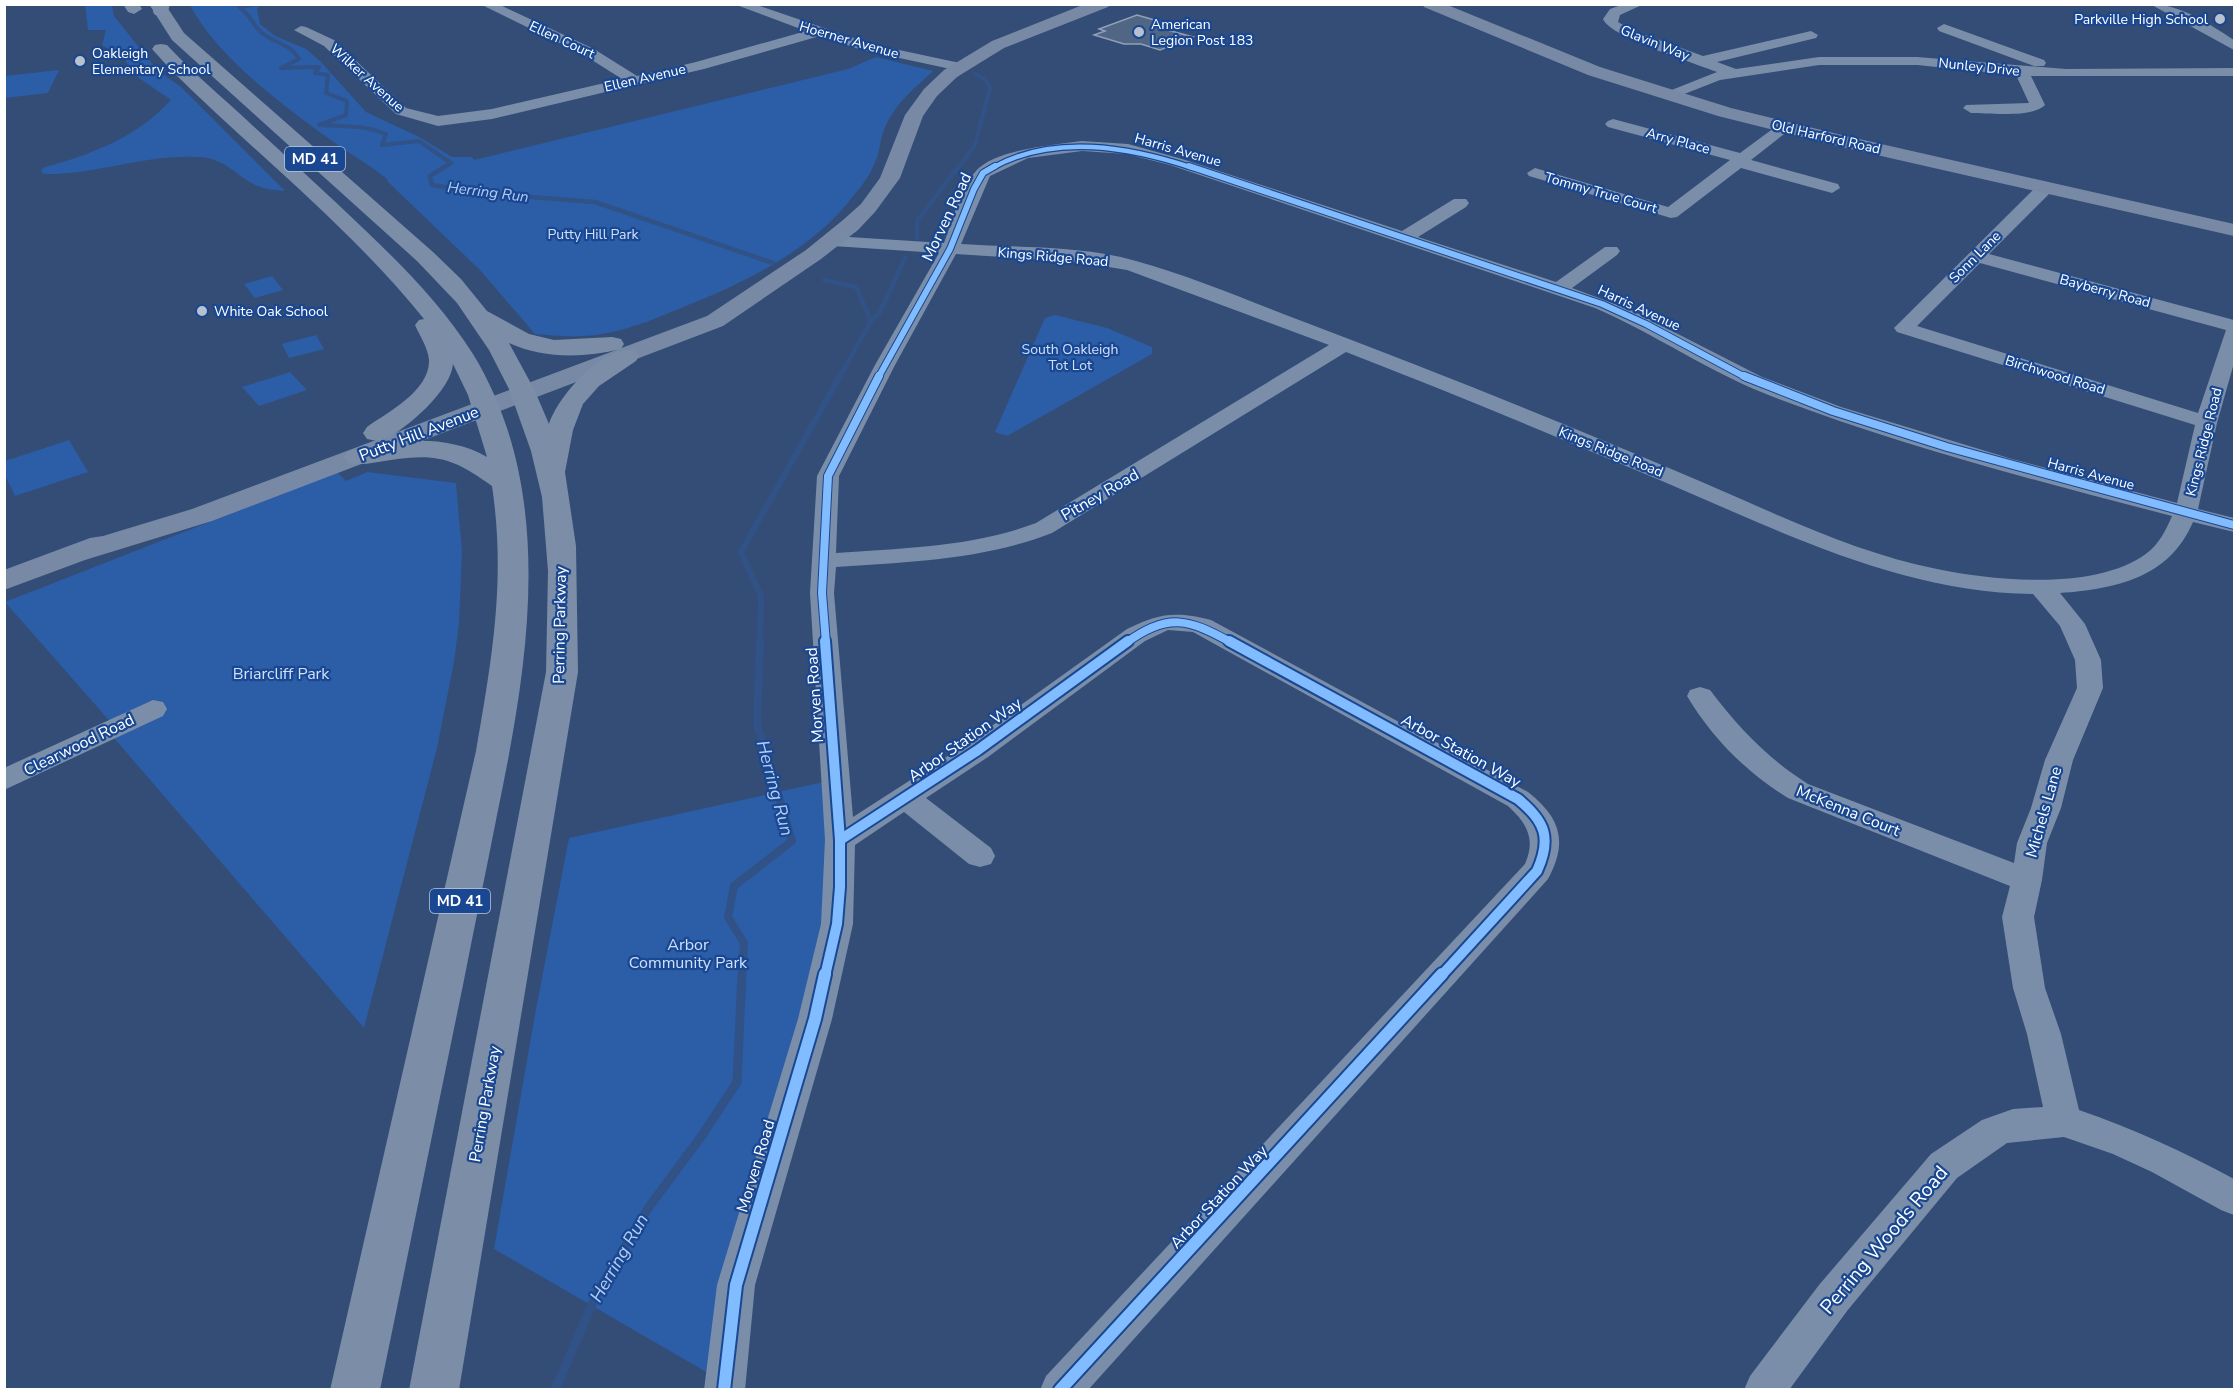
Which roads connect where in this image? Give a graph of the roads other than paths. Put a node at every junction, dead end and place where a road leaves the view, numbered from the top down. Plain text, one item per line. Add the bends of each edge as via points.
1 (486, 4) edge
2 (740, 4) edge
3 (783, 4) edge
4 (1102, 4) edge
5 (1430, 4) edge
6 (1638, 4) edge
7 (2156, 4) edge
8 (160, 7) edge
9 (760, 12) junction
10 (138, 15) edge
11 (1944, 28) dead end
12 (301, 30) dead end
13 (818, 32) junction
14 (1811, 35) dead end
15 (2235, 46) edge
16 (1701, 61) junction
17 (960, 67) junction
18 (2022, 71) junction
19 (2235, 72) edge
20 (2066, 73) junction
21 (1730, 75) junction
22 (635, 81) junction
23 (1676, 98) junction
24 (1971, 108) dead end
25 (470, 118) joint
26 (1613, 124) dead end
27 (1783, 128) junction
28 (1025, 154) joint
29 (1740, 160) junction
30 (1534, 173) dead end
31 (2046, 187) junction
32 (1832, 188) dead end
33 (1461, 203) dead end
34 (2235, 230) edge
35 (1405, 237) junction
36 (833, 241) junction
37 (950, 249) junction
38 (1611, 251) dead end
39 (1976, 256) junction
40 (1559, 289) junction
41 (415, 292) junction
42 (476, 312) junction
43 (2235, 326) edge
44 (1904, 328) joint
45 (2235, 333) edge
46 (1345, 344) junction
47 (619, 350) junction
48 (521, 387) junction
49 (484, 401) junction
50 (2206, 422) junction
51 (376, 433) junction
52 (358, 457) junction
53 (551, 474) junction
54 (506, 483) junction
55 (2186, 512) junction
56 (2235, 525) edge
57 (82, 552) junction
58 (824, 561) junction
59 (4, 581) edge
60 (2042, 588) junction
61 (1700, 696) dead end
62 (153, 710) dead end
63 (4, 780) edge
64 (906, 798) junction
65 (840, 840) junction
66 (980, 856) dead end
67 (2027, 880) junction
68 (2064, 1121) junction
69 (2235, 1198) edge
70 (355, 1389) edge
71 (434, 1389) edge
72 (724, 1389) edge
73 (1060, 1389) edge
74 (1764, 1389) edge

1 - 22 street, Ellen Court via 589,52
2 - 9 street, Hoerner Avenue
3 - 9 street
4 - 17 street, Putty Hill Avenue via 1014,37
5 - 23 street, Old Harford Road via 1573,64
6 - 16 street, Glavin Way via 1615,12 1610,19 1612,24
7 - 15 street
8 - 42 main road, Perring Parkway / MD 41 via 178,36 430,261
9 - 13 street, Hoerner Avenue
10 - 41 main road, MD 41 via 169,58
11 - 20 street
12 - 25 street, Wilker Avenue via 329,43 401,111 438,121
13 - 17 street, Hoerner Avenue
13 - 22 street, Ellen Avenue via 737,57
14 - 16 street
16 - 21 street, Glavin Way
17 - 36 street, Putty Hill Avenue via 927,96 914,114 896,166 880,193
18 - 20 street, Nunley Drive
18 - 21 street, Nunley Drive via 1876,60 1819,61
18 - 24 street via 2037,105
19 - 20 street, Nunley Drive
21 - 23 street, Nunley Drive via 1726,80
22 - 25 street, Ellen Avenue
23 - 27 street, Old Harford Road
26 - 29 street, Arry Place
27 - 29 street, Tommy True Court
27 - 31 street, Old Harford Road
28 - 35 street, Harris Avenue via 1082,146 1128,149
28 - 37 street, Morven Road via 980,177
29 - 30 street, Tommy True Court via 1671,213
29 - 32 street, Arry Place
31 - 34 street, Old Harford Road
31 - 39 street, Sonn Lane
33 - 35 street
35 - 40 street, Harris Avenue
36 - 37 street, Kings Ridge Road
36 - 47 street, Putty Hill Avenue via 715,321
37 - 46 street, Kings Ridge Road via 1078,257 1130,266
37 - 58 street, Morven Road via 828,476
38 - 40 street
39 - 43 street, Bayberry Road
39 - 44 street, Sonn Lane
40 - 55 street, Harris Avenue via 1647,323 1776,391 1986,460
41 - 49 main road, MD 41 via 462,356
41 - 51 main road via 441,360 440,372 420,400
42 - 47 main road via 533,345
42 - 48 main road, Perring Parkway / MD 41
44 - 50 street, Birchwood Road
45 - 50 street, Kings Ridge Road
46 - 58 street, Pitney Road via 1044,528 1013,540 970,549
46 - 60 street, Kings Ridge Road via 1854,552 1956,580
47 - 48 street, Putty Hill Avenue
47 - 53 main road via 568,403
48 - 49 street, Putty Hill Avenue
48 - 53 main road, Perring Parkway / MD 41
49 - 51 street, Putty Hill Avenue
49 - 52 street, Putty Hill Avenue
49 - 54 main road, MD 41
50 - 55 street, Kings Ridge Road
51 - 57 street, Putty Hill Avenue via 198,500
52 - 54 main road via 435,448 471,459
52 - 57 street, Putty Hill Avenue via 202,515
53 - 71 main road, Perring Parkway / MD 41 via 563,592 562,672
54 - 70 main road, MD 41 via 513,538 513,599 505,679 493,751
55 - 56 street, Harris Avenue
55 - 60 street, Kings Ridge Road via 2175,537 2143,567 2110,578
57 - 59 street, Putty Hill Avenue
58 - 65 street, Morven Road via 822,593
60 - 67 street, Michels Lane via 2072,624 2088,660 2090,688 2031,843
61 - 67 street, McKenna Court via 1749,758 1773,777 1798,791
62 - 63 street, Clearwood Road
64 - 65 street, Arbor Station Way
64 - 66 street
64 - 73 street, Arbor Station Way via 1136,636 1159,623 1180,620 1202,626 1518,799 1536,816 1546,836 1544,858 1537,871
65 - 72 street, Morven Road via 837,924 830,958 736,1285
67 - 68 street, Michels Lane via 2018,917 2029,988
68 - 69 street via 2123,1141
68 - 74 street, Perring Woods Road via 2013,1125 1995,1131 1944,1166 1833,1298

